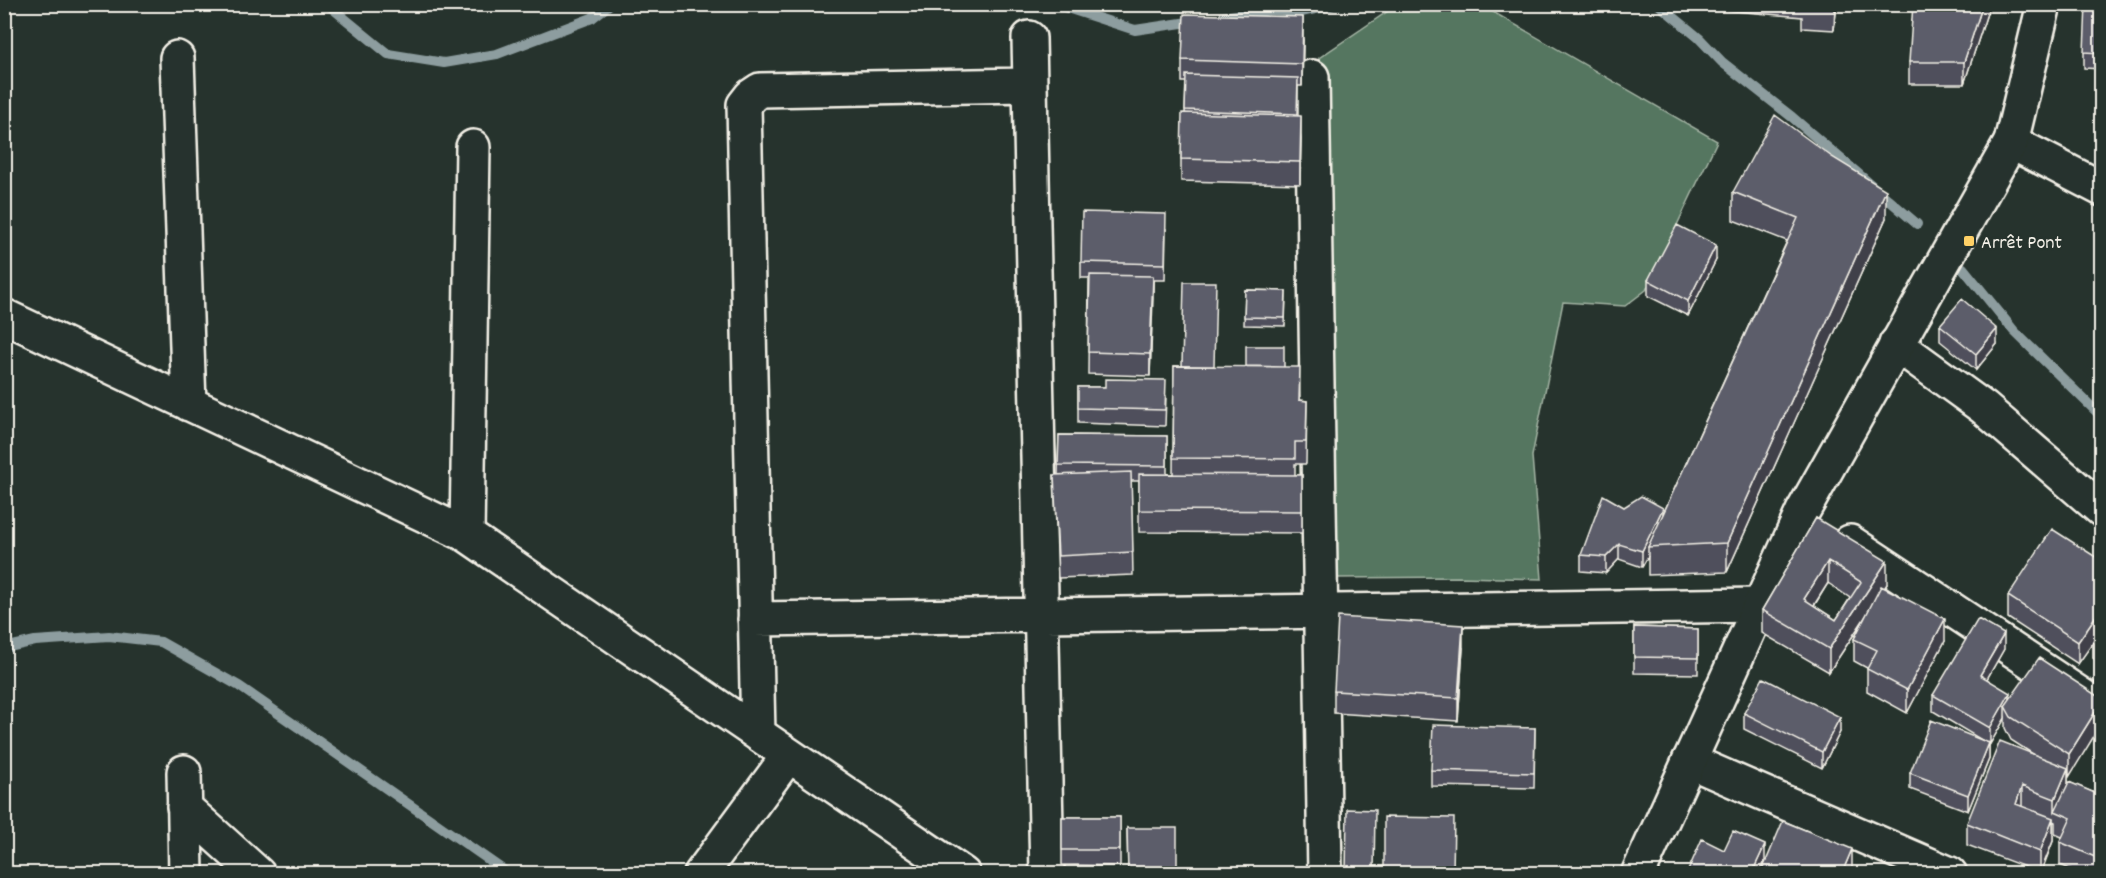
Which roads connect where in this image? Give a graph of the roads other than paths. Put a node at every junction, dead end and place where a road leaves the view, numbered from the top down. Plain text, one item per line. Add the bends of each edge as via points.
1 (2044, 4) edge
2 (1029, 38) dead end
3 (177, 58) dead end
4 (1312, 77) dead end
5 (1030, 85) junction
6 (2011, 142) junction
7 (472, 147) dead end
8 (2102, 189) edge
9 (4, 316) edge
10 (1896, 344) junction
11 (189, 404) junction
12 (2102, 510) edge
13 (1803, 511) junction
14 (467, 536) junction
15 (1760, 605) junction
16 (1321, 611) junction
17 (1041, 615) junction
18 (755, 619) junction
19 (2102, 709) edge
20 (758, 734) junction
21 (789, 755) junction
22 (1689, 761) junction
23 (184, 772) dead end
24 (184, 807) junction
25 (1897, 863) edge
26 (186, 873) edge
27 (258, 873) edge
28 (701, 873) edge
29 (963, 873) edge
30 (1047, 873) edge
31 (1325, 873) edge
32 (1638, 873) edge
33 (1950, 873) edge

1 - 6 street
2 - 5 street
3 - 11 street
4 - 16 street
5 - 17 street
5 - 18 street via 760,90 744,105
6 - 8 street
6 - 10 street
7 - 14 street
9 - 11 street
10 - 12 street via 1984,408
10 - 13 street
11 - 14 street
13 - 15 street
13 - 19 street
14 - 20 street
15 - 16 street
15 - 22 street
16 - 17 street
16 - 31 street
17 - 18 street
17 - 30 street
18 - 20 street
20 - 21 street
21 - 28 street
21 - 29 street
22 - 25 street
22 - 32 street
23 - 24 street
24 - 26 street
24 - 27 street
25 - 33 street

